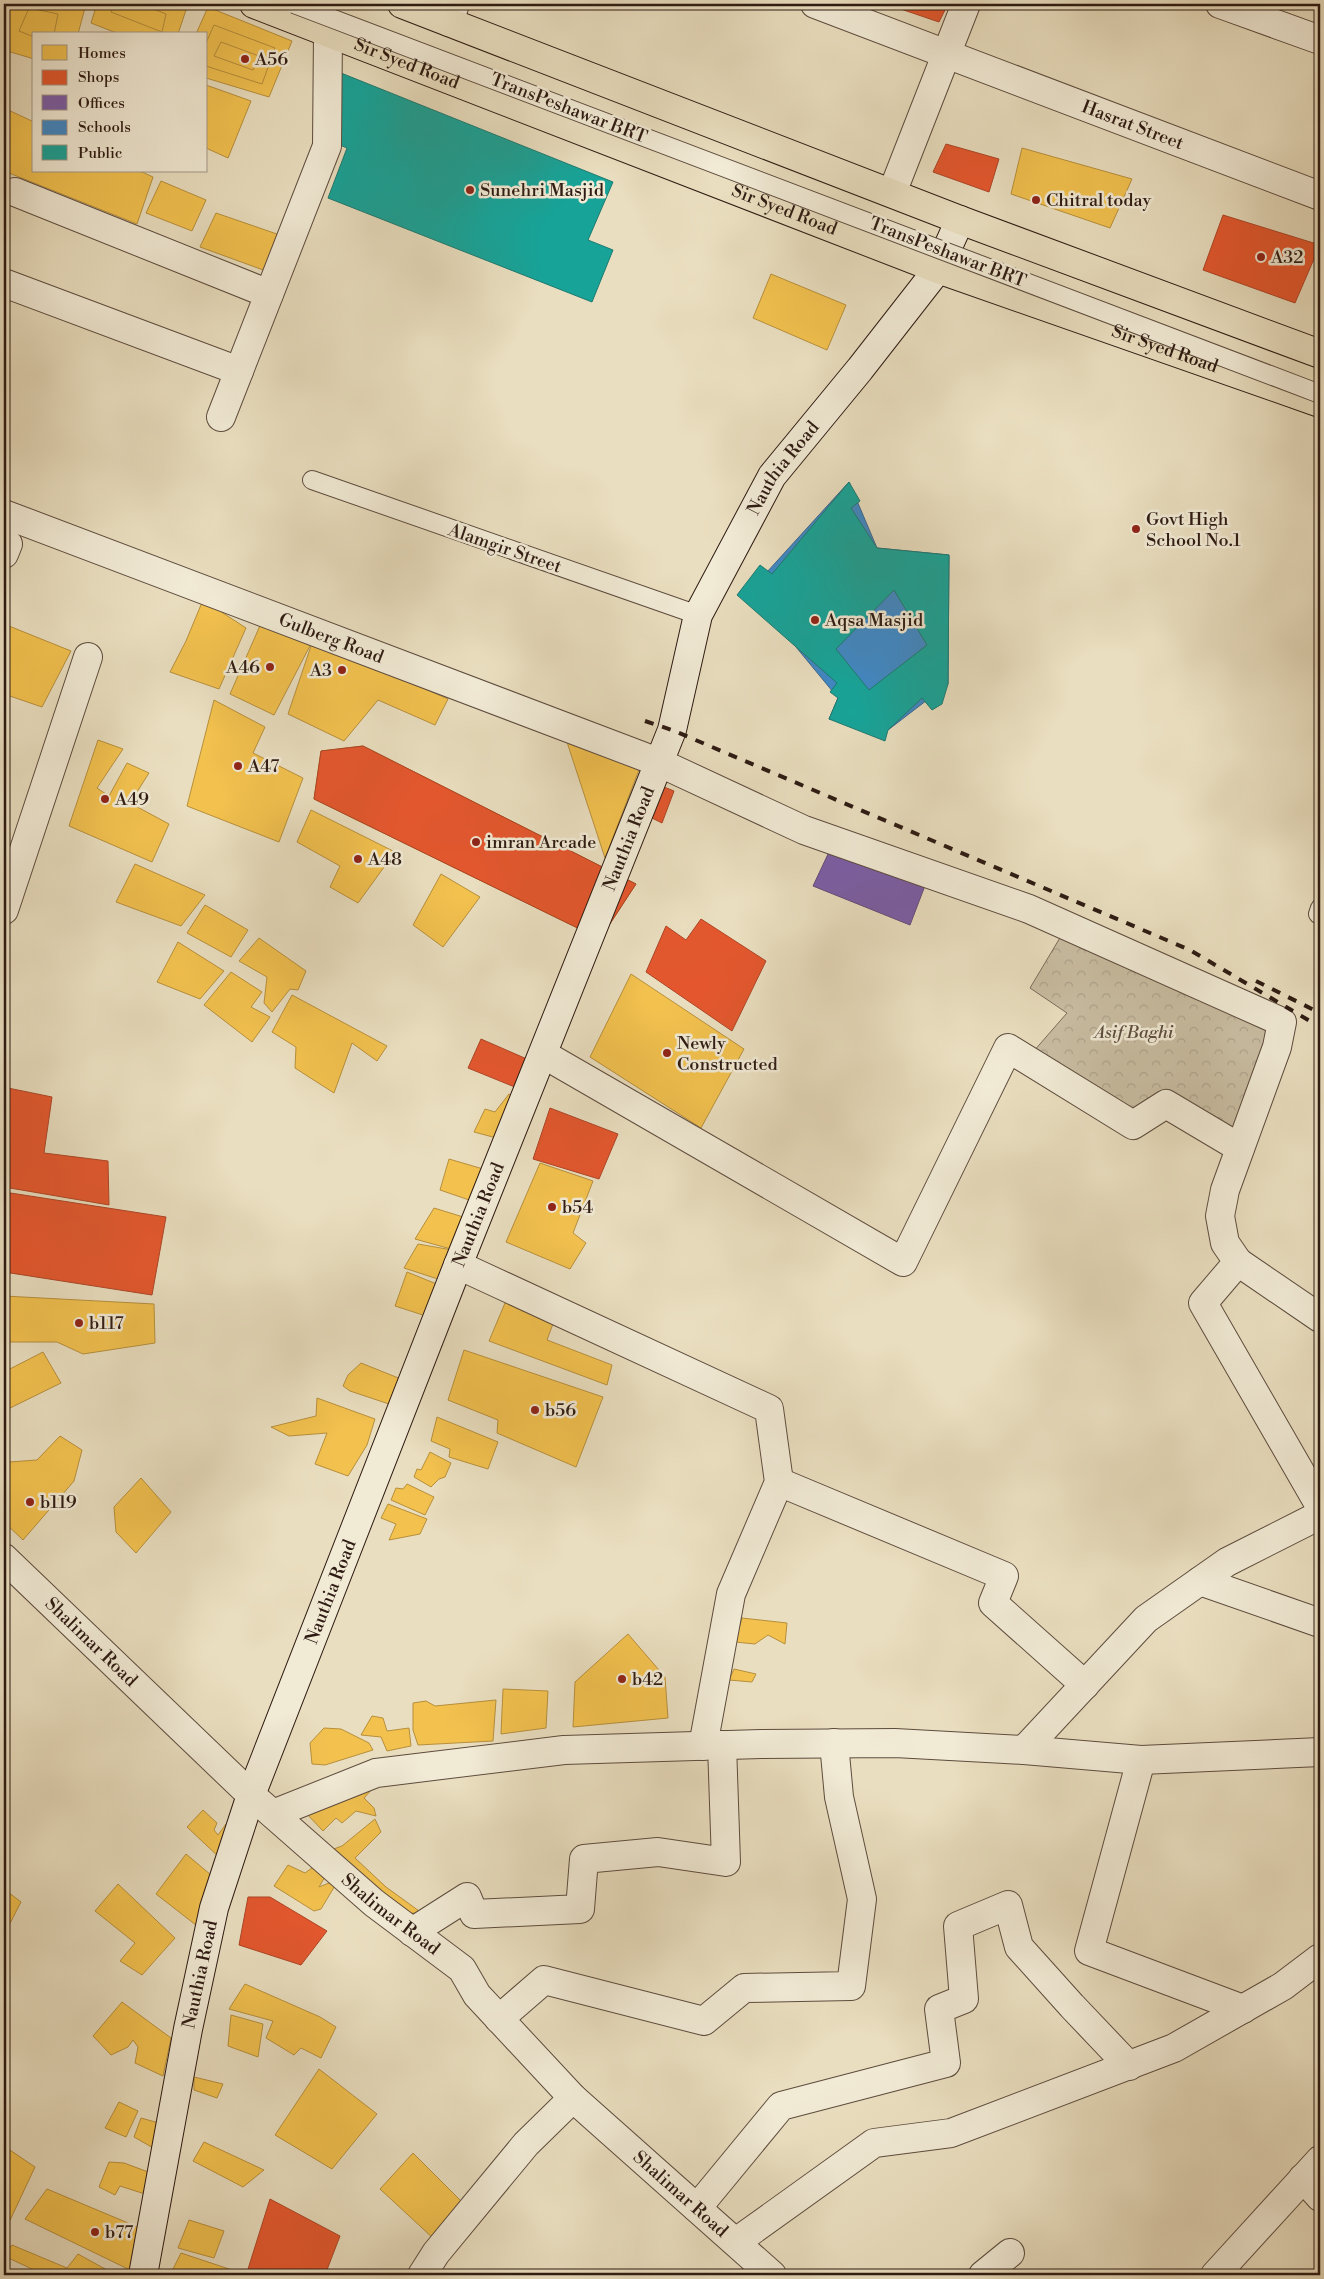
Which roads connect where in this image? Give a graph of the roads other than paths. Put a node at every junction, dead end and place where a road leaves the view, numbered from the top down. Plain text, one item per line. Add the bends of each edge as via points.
1 (254, 4) edge
2 (294, 4) edge
3 (402, 4) edge
4 (815, 4) edge
5 (966, 4) edge
6 (1220, 4) edge
7 (452, 13) edge
8 (328, 32) junction
9 (1320, 40) edge
10 (946, 54) junction
11 (15, 192) dead end
12 (892, 192) junction
13 (1320, 196) edge
14 (960, 220) junction
15 (938, 269) junction
16 (4, 283) edge
17 (270, 294) junction
18 (1320, 354) edge
19 (239, 371) junction
20 (1320, 394) edge
21 (1320, 403) edge
22 (221, 417) dead end
23 (312, 480) dead end
24 (4, 514) edge
25 (698, 615) junction
26 (88, 657) dead end
27 (658, 762) junction
28 (4, 910) edge
29 (543, 1054) junction
30 (1240, 1148) junction
31 (1238, 1262) junction
32 (458, 1265) junction
33 (1320, 1318) edge
34 (779, 1482) junction
35 (1320, 1506) edge
36 (1320, 1515) edge
37 (4, 1558) edge
38 (1200, 1581) junction
39 (1320, 1623) edge
40 (1085, 1685) junction
41 (834, 1743) junction
42 (712, 1745) junction
43 (1024, 1750) junction
44 (1320, 1752) edge
45 (1141, 1760) junction
46 (251, 1795) junction
47 (274, 1814) junction
48 (412, 1932) junction
49 (1320, 1958) edge
50 (1243, 2008) junction
51 (499, 2019) junction
52 (1129, 2066) junction
53 (573, 2098) junction
54 (1315, 2178) edge
55 (697, 2208) junction
56 (736, 2242) junction
57 (1010, 2253) dead end
58 (143, 2275) edge
59 (422, 2275) edge
60 (772, 2275) edge
61 (983, 2275) edge
62 (1216, 2275) edge

1 - 8 main road, Sir Syed Road
2 - 20 lane, TransPeshawar BRT, bridge
3 - 7 main road
4 - 10 street, Hasrat Street
5 - 10 street
6 - 9 street
7 - 12 main road
8 - 15 main road, Sir Syed Road
8 - 17 street via 327,146
10 - 12 street
10 - 13 street, Hasrat Street
11 - 17 street
12 - 14 main road
14 - 15 street, Nauthia Road
14 - 18 main road
15 - 21 main road, Sir Syed Road
15 - 25 street, Nauthia Road via 772,476
16 - 19 street
17 - 19 street
19 - 22 street
23 - 25 lane, Alamgir Street
24 - 27 street, Gulberg Road
25 - 27 street, Nauthia Road via 672,730
26 - 28 street
27 - 29 street, Nauthia Road
27 - 30 street, Gulberg Road via 804,830 1029,909 1282,1022 1277,1047
29 - 30 street via 903,1262 1008,1048 1133,1125 1166,1104
29 - 32 street, Nauthia Road
30 - 31 street via 1224,1190 1220,1216 1225,1243
31 - 33 street
31 - 35 street via 1203,1302
32 - 34 street via 769,1409
32 - 46 street, Nauthia Road
34 - 40 street via 1004,1576 993,1603
34 - 42 street via 732,1594
36 - 38 street via 1227,1562
37 - 46 street, Shalimar Road
38 - 39 street
38 - 40 street via 1146,1619
40 - 43 street
41 - 42 street
41 - 43 street
41 - 51 street via 839,1796 862,1899 851,1986 744,1988 704,2021 544,1980
42 - 47 street via 564,1750 376,1773
42 - 48 street via 726,1862 658,1852 584,1860 580,1909 474,1914 467,1897
43 - 45 street
44 - 45 street
45 - 50 street via 1089,1951
46 - 47 street, Shalimar Road
46 - 58 street, Nauthia Road via 214,1908 188,2029
47 - 48 street, Shalimar Road via 374,1903
48 - 51 street, Shalimar Road via 462,1969 477,1995
49 - 50 street via 1283,1986
50 - 52 street via 1174,2048
51 - 53 street, Shalimar Road
52 - 55 street via 1019,1948 1008,1905 958,1926 964,2000 939,2009 946,2063 781,2106
52 - 56 street via 951,2133 874,2143
53 - 55 street, Shalimar Road
53 - 59 street via 526,2144 436,2253
54 - 62 street
55 - 56 street, Shalimar Road
56 - 60 street, Shalimar Road
57 - 61 street

